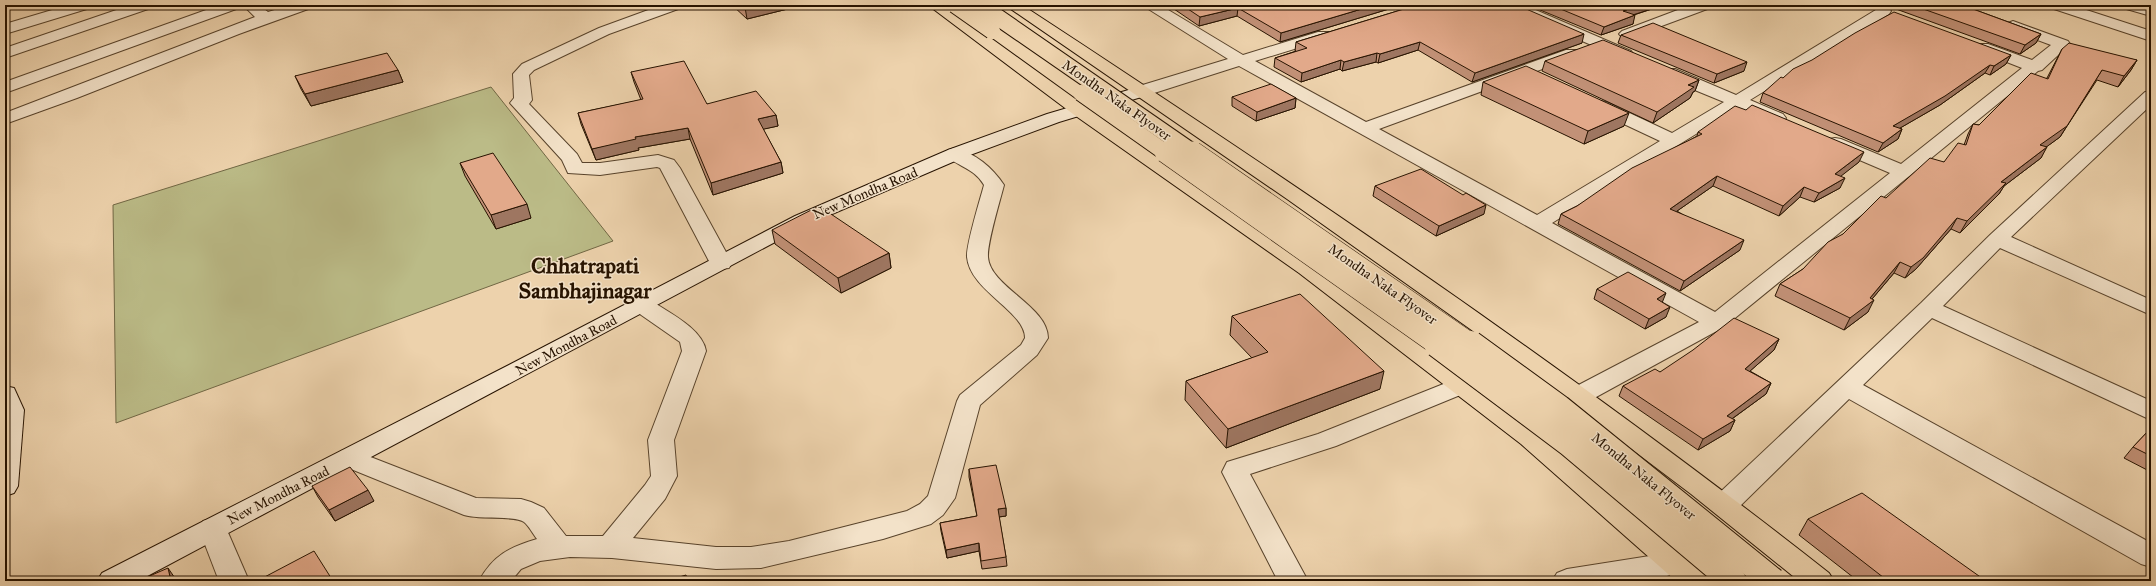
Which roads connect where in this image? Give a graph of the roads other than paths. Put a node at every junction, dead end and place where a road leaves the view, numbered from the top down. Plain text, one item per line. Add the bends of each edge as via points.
1 (85, 5) edge
2 (146, 5) edge
3 (234, 5) edge
4 (250, 5) edge
5 (306, 5) edge
6 (676, 5) edge
7 (935, 5) edge
8 (955, 5) edge
9 (980, 5) edge
10 (1012, 5) edge
11 (1511, 5) edge
12 (1705, 5) edge
13 (1866, 5) edge
14 (2056, 5) edge
15 (2128, 5) edge
16 (1161, 7) edge
17 (2151, 12) edge
18 (266, 18) junction
19 (1997, 20) edge
20 (5, 29) edge
21 (1337, 31) edge
22 (2151, 36) edge
23 (1600, 43) junction
24 (1971, 43) edge
25 (5, 53) edge
26 (1636, 59) edge
27 (1242, 60) junction
28 (2036, 67) junction
29 (1658, 68) edge
30 (1524, 71) junction
31 (1545, 81) edge
32 (5, 88) edge
33 (1142, 91) junction
34 (2151, 96) edge
35 (1588, 100) edge
36 (1736, 101) junction
37 (1079, 110) junction
38 (5, 119) edge
39 (1795, 126) edge
40 (1365, 128) junction
41 (1824, 138) edge
42 (1673, 140) junction
43 (955, 154) junction
44 (1904, 172) junction
45 (1538, 223) junction
46 (1997, 239) junction
47 (722, 263) junction
48 (642, 305) junction
49 (1929, 308) junction
50 (2151, 308) edge
51 (1716, 322) junction
52 (1461, 385) junction
53 (1847, 388) junction
54 (5, 394) edge
55 (1578, 396) junction
56 (2151, 411) edge
57 (350, 458) junction
58 (5, 486) edge
59 (1725, 504) junction
60 (213, 529) junction
61 (558, 546) junction
62 (609, 548) junction
63 (2151, 556) edge
64 (1675, 563) junction
65 (112, 581) edge
66 (234, 581) edge
67 (494, 581) edge
68 (1293, 581) edge
69 (1567, 581) edge
70 (1696, 581) edge
71 (1733, 581) edge
72 (1773, 581) edge
73 (1819, 581) edge

1 - 20 street
2 - 25 street
3 - 32 street
4 - 18 street
5 - 18 street
6 - 47 street via 604,31 528,67 521,74 523,100 519,103 570,158 575,169 600,169 658,161 667,164
7 - 37 main road
8 - 71 main road, Mondha Naka Flyover, bridge via 1471,368 1569,443
9 - 72 main road, Mondha Naka Flyover, bridge via 1499,364 1559,408
10 - 33 main road
11 - 23 street
12 - 23 street
13 - 36 street via 1891,14
14 - 22 street
15 - 17 street
16 - 27 street
18 - 38 street via 202,41 78,93
19 - 28 street via 2062,44
21 - 27 street, New Mondha Road
23 - 26 street
23 - 30 street
24 - 28 street
27 - 33 street, New Mondha Road
27 - 40 street
28 - 44 street
29 - 36 street
30 - 31 street
30 - 40 street
33 - 37 street, New Mondha Road
33 - 55 main road via 1493,333
34 - 46 street
35 - 42 street
36 - 39 street
36 - 42 street
37 - 43 street, New Mondha Road
37 - 52 main road via 1307,268
40 - 45 street
41 - 44 street
42 - 45 street
43 - 47 street, New Mondha Road via 802,220
43 - 62 street via 979,166 989,175 994,185 977,255 979,268 1033,324 1037,335 1036,342 1029,350 969,401 941,498 934,509 905,524 786,552 743,559 709,559 674,552
44 - 51 street
45 - 51 street
46 - 49 street
46 - 50 street
47 - 48 street, New Mondha Road
48 - 57 street, New Mondha Road
48 - 62 street via 688,337 694,351 660,440 664,476 655,492
49 - 53 street
49 - 56 street
51 - 55 street
52 - 64 main road via 1530,438
52 - 68 street via 1327,440 1236,469 1235,472
53 - 59 street
53 - 63 street
54 - 58 street via 12,410
55 - 59 main road
57 - 60 street, New Mondha Road
57 - 61 street via 474,508 521,509 534,515
59 - 73 main road
60 - 65 street, New Mondha Road
60 - 66 street
61 - 62 street
61 - 67 street via 518,556 506,564
64 - 69 street
64 - 70 main road

